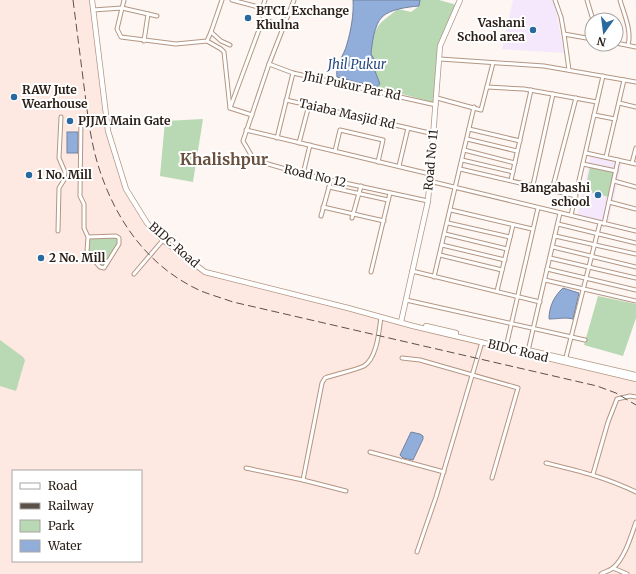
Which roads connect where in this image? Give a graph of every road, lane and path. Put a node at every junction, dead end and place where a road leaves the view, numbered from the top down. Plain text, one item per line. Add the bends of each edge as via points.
1 (92, 0) edge
2 (124, 0) edge
3 (222, 0) edge
4 (232, 0) edge
5 (265, 0) edge
6 (294, 0) edge
7 (460, 0) edge
8 (555, 0) edge
9 (587, 0) edge
10 (620, 0) edge
11 (122, 8) junction
12 (262, 8) junction
13 (93, 10) junction
14 (591, 12) edge
15 (148, 14) junction
16 (157, 16) dead end
17 (263, 19) junction
18 (283, 27) junction
19 (211, 32) junction
20 (564, 34) junction
21 (584, 38) edge
22 (144, 41) junction
23 (206, 41) junction
24 (624, 45) edge
25 (230, 46) dead end
26 (628, 46) junction
27 (636, 47) edge
28 (440, 59) junction
29 (493, 63) junction
30 (269, 64) junction
31 (569, 70) junction
32 (293, 73) junction
33 (603, 76) junction
34 (624, 80) junction
35 (636, 82) edge
36 (487, 87) junction
37 (531, 90) junction
38 (553, 94) junction
39 (436, 98) junction
40 (576, 98) junction
41 (286, 100) junction
42 (597, 102) junction
43 (619, 103) junction
44 (309, 105) junction
45 (436, 105) junction
46 (474, 107) junction
47 (636, 107) edge
48 (230, 108) junction
49 (252, 115) junction
50 (594, 115) junction
51 (61, 117) dead end
52 (81, 118) dead end
53 (615, 119) junction
54 (408, 128) junction
55 (469, 129) junction
56 (246, 130) junction
57 (434, 134) junction
58 (277, 138) junction
59 (467, 139) junction
60 (520, 141) junction
61 (300, 143) junction
62 (310, 145) junction
63 (464, 150) junction
64 (636, 150) edge
65 (335, 151) junction
66 (517, 151) junction
67 (586, 153) junction
68 (606, 157) junction
69 (462, 160) junction
70 (618, 160) junction
71 (378, 162) junction
72 (515, 163) junction
73 (634, 163) edge
74 (583, 164) junction
75 (399, 166) junction
76 (460, 169) junction
77 (616, 171) junction
78 (513, 172) junction
79 (303, 174) junction
80 (430, 174) junction
81 (331, 180) junction
82 (511, 180) junction
83 (429, 181) junction
84 (614, 181) junction
85 (533, 185) junction
86 (329, 186) junction
87 (361, 186) junction
88 (636, 186) edge
89 (456, 187) junction
90 (552, 190) junction
91 (390, 193) junction
92 (359, 194) junction
93 (576, 196) junction
94 (388, 200) junction
95 (428, 201) junction
96 (609, 202) junction
97 (323, 207) junction
98 (538, 208) junction
99 (636, 209) edge
100 (451, 210) junction
101 (560, 213) junction
102 (354, 214) junction
103 (572, 215) junction
104 (321, 216) dead end
105 (352, 218) dead end
106 (384, 221) junction
107 (448, 223) junction
108 (600, 223) junction
109 (558, 224) junction
110 (604, 224) junction
111 (513, 225) junction
112 (532, 229) dead end
113 (58, 231) dead end
114 (636, 231) edge
115 (445, 234) junction
116 (597, 234) junction
117 (555, 236) junction
118 (88, 237) junction
119 (510, 237) junction
120 (163, 240) junction
121 (636, 243) edge
122 (442, 245) junction
123 (594, 245) junction
124 (552, 247) junction
125 (507, 249) junction
126 (636, 254) edge
127 (440, 255) junction
128 (591, 257) junction
129 (550, 258) junction
130 (504, 260) junction
131 (589, 267) junction
132 (636, 267) edge
133 (547, 269) junction
134 (502, 270) junction
135 (371, 272) dead end
136 (412, 272) junction
137 (134, 274) dead end
138 (434, 277) junction
139 (586, 278) junction
140 (636, 278) edge
141 (545, 280) junction
142 (583, 290) junction
143 (636, 290) edge
144 (497, 291) junction
145 (517, 296) junction
146 (406, 300) junction
147 (636, 301) edge
148 (540, 302) junction
149 (381, 317) junction
150 (401, 322) junction
151 (511, 324) junction
152 (534, 329) junction
153 (571, 336) junction
154 (585, 340) dead end
155 (482, 342) junction
156 (506, 346) junction
157 (528, 351) junction
158 (402, 358) dead end
159 (565, 360) junction
160 (473, 375) junction
161 (636, 375) edge
162 (636, 379) edge
163 (636, 397) edge
164 (370, 452) dead end
165 (546, 463) dead end
166 (246, 468) dead end
167 (444, 472) junction
168 (593, 474) junction
169 (492, 478) dead end
170 (303, 480) junction
171 (346, 492) dead end
172 (636, 492) edge
173 (636, 523) edge
174 (416, 552) dead end
175 (613, 568) junction
176 (601, 574) edge
177 (627, 574) edge

1 - 13 main road, BIDC Road
2 - 11 street
3 - 19 street
4 - 12 street
5 - 12 street
6 - 18 street, Road No 12
7 - 28 main road, Road No 11 via 440,46
8 - 20 street
9 - 14 street
10 - 26 street via 630,40
11 - 13 street
11 - 15 street
11 - 22 street via 117,29 121,37
12 - 17 street
13 - 120 main road, BIDC Road via 108,131 116,161 126,189 144,219
15 - 16 street
15 - 22 street
17 - 18 street
17 - 48 street
18 - 30 street, Road No 12
19 - 23 street
19 - 25 street
20 - 21 street
20 - 31 street
22 - 23 street via 176,44
23 - 48 street via 224,52
24 - 26 street
26 - 27 street
28 - 29 street
28 - 39 main road, Road No 11
29 - 31 street
29 - 36 street
30 - 32 street, Jhil Pukur Par Rd
30 - 49 street, Road No 12
31 - 33 street
32 - 41 street, Taiaba Masjid Rd
32 - 45 street, Jhil Pukur Par Rd
33 - 34 street
33 - 42 street
34 - 35 street
34 - 43 street
36 - 37 street
36 - 46 street via 481,110
37 - 38 street
37 - 60 street
38 - 40 street
38 - 85 street
39 - 45 main road, Road No 11
39 - 46 street
40 - 42 street
40 - 90 street
41 - 44 street, Taiaba Masjid Rd
41 - 58 street
42 - 50 street
43 - 47 street
43 - 53 street
44 - 54 street, Taiaba Masjid Rd
44 - 61 street
45 - 57 main road, Road No 11
46 - 55 street
48 - 49 street
49 - 56 street, Road No 12
50 - 53 street
50 - 67 street
51 - 113 street via 59,158 65,172 59,188
52 - 118 street via 80,196 84,204 84,228
53 - 68 street
54 - 57 street, Taiaba Masjid Rd
54 - 75 street
55 - 59 street
55 - 60 street
56 - 58 street
56 - 79 street, Road No 12 via 243,141 254,160
57 - 80 main road, Road No 11
58 - 61 street
59 - 63 street
59 - 66 street
60 - 66 street
61 - 62 street
62 - 65 street
62 - 79 street
63 - 69 street
63 - 72 street
64 - 73 street
65 - 71 street
65 - 71 street via 340,130 383,140
66 - 72 street
67 - 68 street
67 - 74 street
68 - 70 street
69 - 76 street
69 - 78 street
70 - 73 street
70 - 77 street
71 - 75 street
72 - 78 street
74 - 77 street
74 - 93 street
75 - 80 street
76 - 82 street
76 - 89 street
77 - 84 street
78 - 82 street
79 - 81 street, Road No 12
80 - 83 main road, Road No 11
81 - 86 street
81 - 87 street, Road No 12
82 - 85 street
83 - 89 street
83 - 95 main road, Road No 11
84 - 88 street
84 - 96 street
85 - 90 street
86 - 92 street
86 - 97 street
87 - 91 street, Road No 12
87 - 92 street
89 - 98 street
89 - 100 street
90 - 93 street
91 - 94 street
91 - 95 street, Road No 12
92 - 94 street
92 - 102 street
93 - 103 street
94 - 106 street
95 - 136 main road, Road No 11
96 - 99 street
96 - 110 street
97 - 102 street
97 - 104 street
98 - 101 street
98 - 145 street
100 - 107 street
100 - 111 street
101 - 103 street
101 - 109 street
102 - 105 street
102 - 106 street
103 - 108 street
106 - 135 street
107 - 115 street
107 - 119 street
108 - 110 street
108 - 116 street
109 - 116 street
109 - 117 street
110 - 114 street
111 - 112 street
111 - 119 street
115 - 122 street
115 - 125 street
116 - 121 street
116 - 123 street
117 - 123 street
117 - 124 street
118 - 118 street via 119,238 119,244 104,268 100,267 88,253
119 - 125 street
120 - 137 street
120 - 149 main road, BIDC Road via 207,273
122 - 127 street
122 - 130 street
123 - 126 street
123 - 128 street
124 - 128 street
124 - 129 street
125 - 130 street
127 - 134 street
127 - 138 street
128 - 131 street
128 - 132 street
129 - 131 street
129 - 133 street
130 - 134 street
131 - 139 street
131 - 140 street
133 - 139 street
133 - 141 street
134 - 144 street
136 - 138 street
136 - 146 main road, Road No 11
138 - 144 street
139 - 142 street
139 - 143 street
141 - 142 street
141 - 148 street
142 - 147 street
142 - 153 street
144 - 145 street
145 - 148 street
145 - 151 street
146 - 150 main road, Road No 11
146 - 151 street
148 - 152 street
149 - 150 main road, BIDC Road
149 - 170 street via 372,357 364,365 325,378 322,383
150 - 155 main road, BIDC Road
150 - 156 main road, BIDC Road
151 - 152 street
151 - 156 street
152 - 153 street
152 - 157 street
153 - 154 street
153 - 159 street
155 - 156 main road, BIDC Road
155 - 160 street
156 - 157 main road, BIDC Road
157 - 159 main road, BIDC Road
158 - 160 street via 420,360
159 - 161 main road, BIDC Road
159 - 162 main road, BIDC Road
160 - 167 street
160 - 169 street via 518,388
163 - 168 street via 617,399
164 - 167 street
165 - 168 street
166 - 170 street
167 - 174 street
168 - 172 street
170 - 171 street
173 - 175 street via 621,558
175 - 176 street
175 - 177 street

